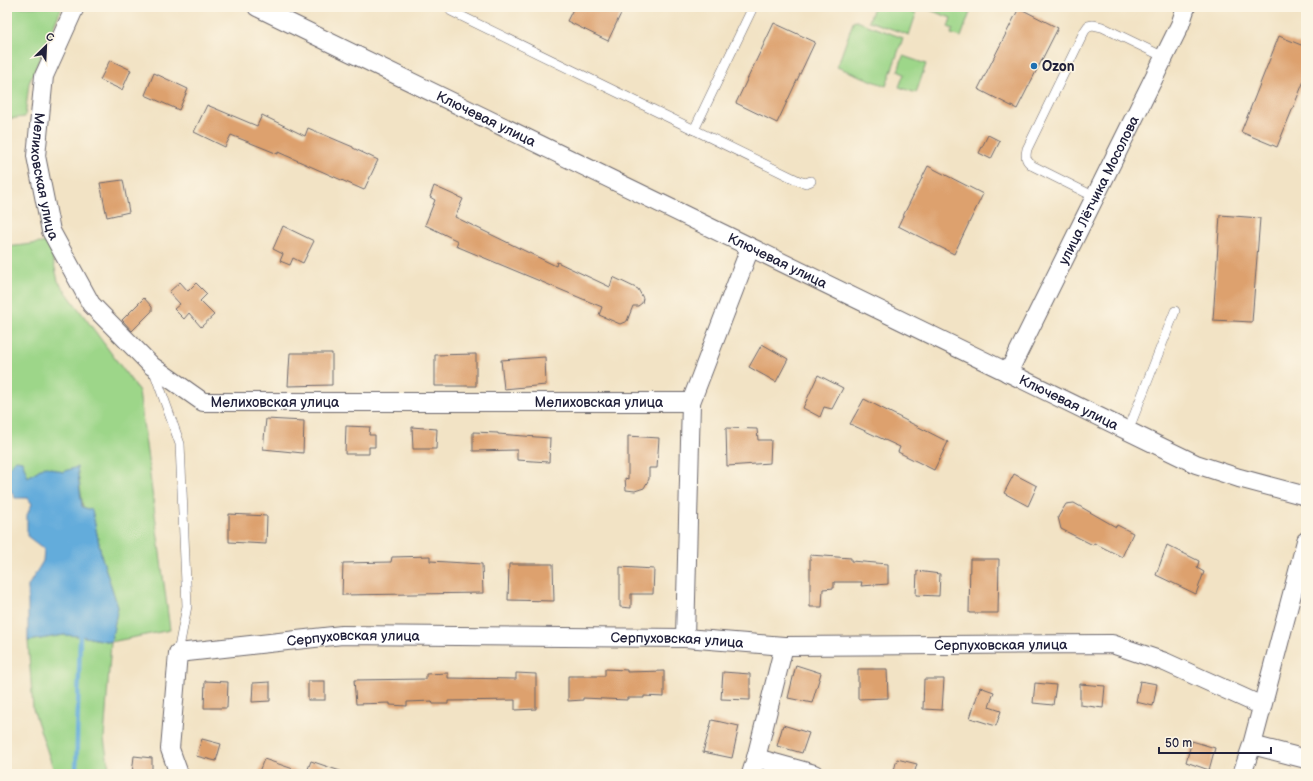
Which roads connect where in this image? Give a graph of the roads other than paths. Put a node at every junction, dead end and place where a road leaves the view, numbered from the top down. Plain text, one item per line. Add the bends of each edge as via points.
1 (76, 7) edge
2 (257, 7) edge
3 (753, 7) edge
4 (1186, 7) edge
5 (451, 11) dead end
6 (1164, 57) junction
7 (694, 130) junction
8 (811, 181) dead end
9 (1095, 196) junction
10 (750, 248) junction
11 (1175, 311) dead end
12 (152, 366) junction
13 (1008, 373) junction
14 (691, 402) junction
15 (1128, 431) junction
16 (1306, 496) edge
17 (1306, 541) edge
18 (685, 638) junction
19 (784, 646) junction
20 (178, 653) junction
21 (1262, 706) junction
22 (1252, 745) junction
23 (1306, 759) edge
24 (754, 766) edge
25 (179, 774) edge
26 (814, 774) edge
27 (1242, 774) edge

1 - 12 street, Мелиховская улица via 44,76 36,156 51,231 91,304
2 - 10 street, Ключевая улица
3 - 7 lane
4 - 6 street, улица Лётчика Мосолова
5 - 7 lane
6 - 9 street, улица Лётчика Мосолова
6 - 9 lane via 1102,27 1088,26 1084,32 1025,156 1027,162 1033,166
7 - 8 lane via 799,181
9 - 13 street, улица Лётчика Мосолова
10 - 13 street, Ключевая улица
10 - 14 street
11 - 15 lane
12 - 14 street, Мелиховская улица via 202,402
12 - 20 lane via 180,444 187,606
13 - 15 street, Ключевая улица
14 - 18 street
15 - 16 street, Ключевая улица via 1196,464
17 - 21 street
18 - 19 street, Серпуховская улица
18 - 20 street, Серпуховская улица via 342,635
19 - 21 street, Серпуховская улица via 1112,644 1165,662
19 - 24 street
20 - 25 street via 170,749
21 - 22 street
22 - 23 street
22 - 27 street
24 - 26 street

